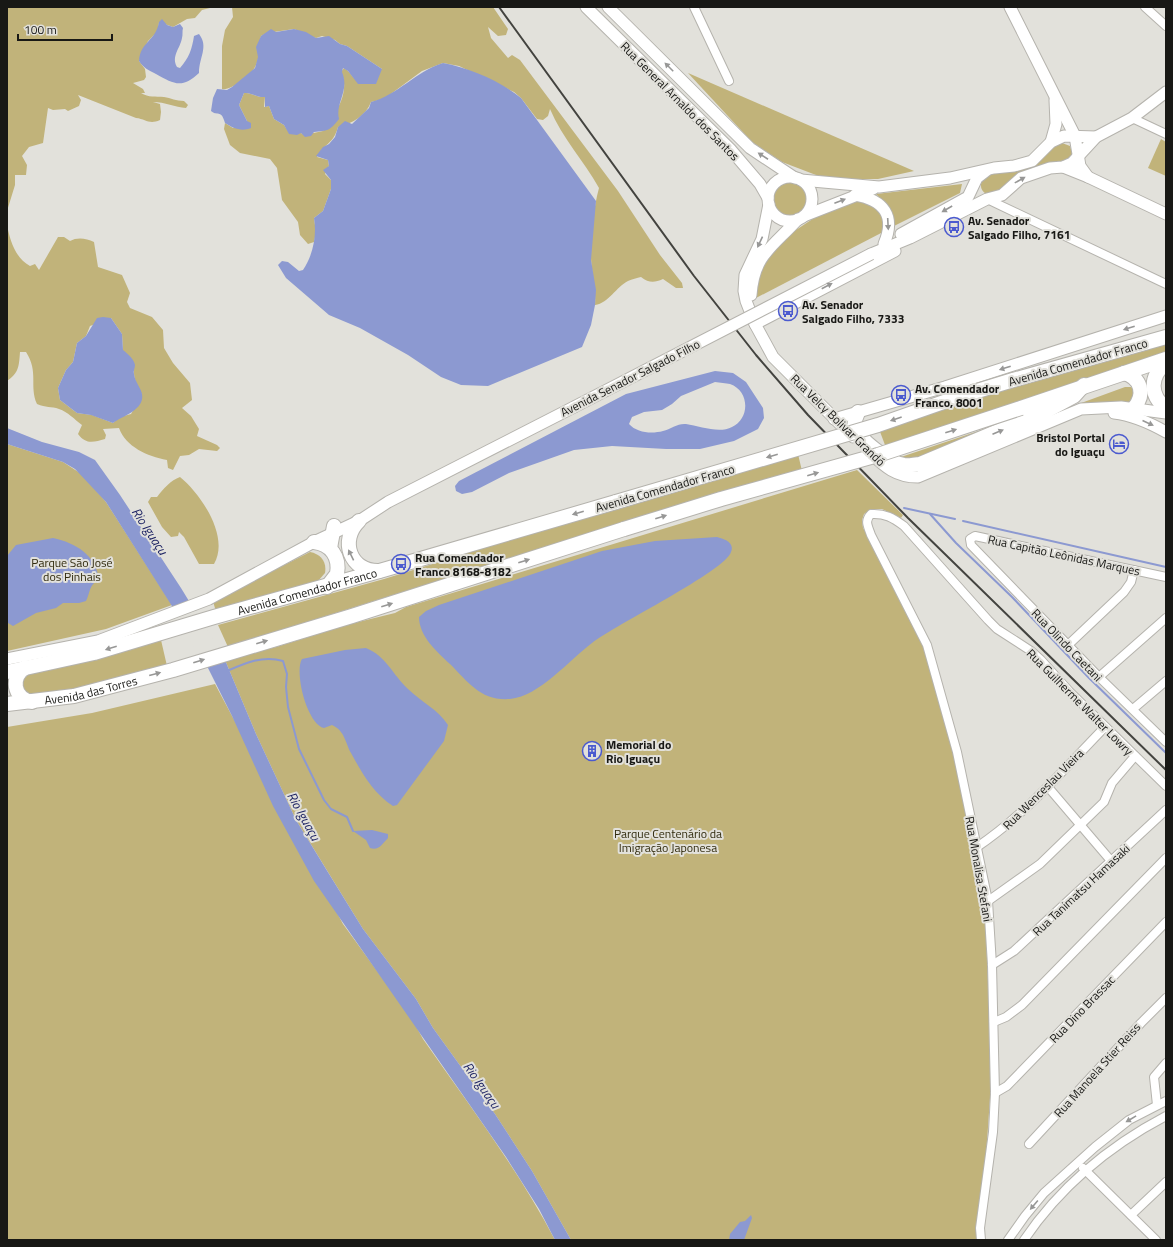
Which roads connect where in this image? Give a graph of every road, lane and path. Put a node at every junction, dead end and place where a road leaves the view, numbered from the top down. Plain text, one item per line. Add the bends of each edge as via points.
1 (586, 7) edge
2 (608, 7) edge
3 (694, 7) edge
4 (1010, 7) edge
5 (1145, 7) edge
6 (1166, 26) edge
7 (637, 36) junction
8 (627, 48) junction
9 (729, 81) dead end
10 (1166, 92) edge
11 (1055, 98) junction
12 (1132, 118) junction
13 (1166, 134) edge
14 (1075, 136) junction
15 (1096, 137) junction
16 (1052, 142) junction
17 (1078, 157) junction
18 (1063, 167) junction
19 (986, 170) junction
20 (1088, 177) junction
21 (950, 178) junction
22 (798, 179) junction
23 (975, 184) junction
24 (880, 187) junction
25 (855, 195) junction
26 (987, 199) junction
27 (768, 201) junction
28 (1166, 214) edge
29 (801, 217) junction
30 (910, 238) junction
31 (884, 244) junction
32 (871, 254) junction
33 (1166, 284) edge
34 (750, 308) junction
35 (1166, 316) edge
36 (755, 324) junction
37 (1166, 337) edge
38 (1166, 359) edge
39 (1166, 363) edge
40 (1124, 373) junction
41 (1084, 385) junction
42 (1134, 408) junction
43 (1166, 408) edge
44 (1166, 413) edge
45 (853, 414) junction
46 (1069, 415) junction
47 (834, 420) junction
48 (843, 427) junction
49 (1166, 432) edge
50 (388, 502) junction
51 (867, 518) joint
52 (359, 521) junction
53 (332, 536) junction
54 (314, 542) joint
55 (972, 545) joint
56 (288, 557) junction
57 (383, 570) junction
58 (1134, 570) junction
59 (1166, 577) edge
60 (327, 586) junction
61 (1166, 618) edge
62 (159, 626) junction
63 (1068, 645) junction
64 (7, 659) edge
65 (26, 667) junction
66 (173, 670) joint
67 (7, 672) edge
68 (1099, 678) junction
69 (1166, 680) edge
70 (32, 702) junction
71 (7, 704) edge
72 (1133, 709) junction
73 (1105, 727) junction
74 (1166, 741) edge
75 (1135, 756) junction
76 (1166, 786) edge
77 (1048, 787) junction
78 (1166, 810) edge
79 (1079, 826) junction
80 (977, 847) junction
81 (1166, 858) edge
82 (1112, 862) junction
83 (988, 901) junction
84 (1166, 922) edge
85 (992, 965) junction
86 (1166, 998) edge
87 (994, 1022) junction
88 (1166, 1063) edge
89 (995, 1093) junction
90 (1166, 1101) edge
91 (1157, 1105) junction
92 (1166, 1116) edge
93 (1029, 1144) dead end
94 (1078, 1162) junction
95 (1085, 1170) junction
96 (1166, 1182) edge
97 (1131, 1215) junction
98 (981, 1240) edge
99 (1008, 1240) edge
100 (1024, 1240) edge
101 (1156, 1240) edge

1 - 8 main road, Rua General Arnaldo dos Santos
2 - 7 main road, Rua General Arnaldo dos Santos
3 - 9 street
4 - 11 main road
5 - 6 street
7 - 8 main road via 635,45
22 -> 7 main road, Rua General Arnaldo dos Santos via 750,148
8 - 27 main road, Rua General Arnaldo dos Santos via 731,150 760,184
10 - 12 main road, Avenida Senador Salgado Filho
11 - 14 main road
11 - 16 main road via 1056,124
12 - 13 street
12 - 15 main road, Avenida Senador Salgado Filho
14 - 15 main road
14 - 16 main road via 1064,136
14 - 17 main road
15 - 17 main road, Avenida Senador Salgado Filho
16 - 19 main road via 1032,160 1014,166
17 - 18 main road, Avenida Senador Salgado Filho
17 - 20 main road via 1080,166
18 - 20 main road
26 -> 18 main road, Avenida Senador Salgado Filho via 1002,195 1021,178 1050,168
19 - 21 main road
19 - 23 main road, Avenida Senador Salgado Filho via 977,178
20 - 28 main road
21 - 23 main road
21 - 24 main road
22 - 24 main road
22 - 27 main road via 782,178 777,181 772,186
22 - 29 main road via 806,185 812,197 811,204
23 - 26 main road via 977,191
23 -> 31 main road, Avenida Senador Salgado Filho via 968,197
24 - 25 main road
29 -> 25 main road
25 -> 31 main road via 874,200 886,212 889,224
26 - 30 main road, Avenida Senador Salgado Filho
26 - 33 street
27 - 29 main road via 771,210 782,219 788,221
27 -> 34 main road, Rua Velcy Bolivar Grandó via 762,239 745,275 744,291
29 - 34 main road, Rua Velcy Bolivar Grandó via 762,256 752,283
30 - 32 main road, Avenida Senador Salgado Filho
36 -> 30 main road via 898,249
31 - 32 main road, Avenida Senador Salgado Filho
32 - 50 main road, Avenida Senador Salgado Filho, bridge
34 - 36 main road, Rua Velcy Bolivar Grandó
35 -> 45 main road, Avenida Comendador Franco
36 - 47 main road, Rua Velcy Bolivar Grandó via 773,357
37 -> 57 highway, Avenida Comendador Franco, bridge via 1013,380 878,425
38 - 40 highway, Avenida Comendador Franco
39 - 43 highway via 1156,374 1153,387 1156,399
40 - 41 highway, Avenida Comendador Franco
40 - 42 highway via 1140,385 1141,398
45 -> 41 highway via 859,434 889,460 904,465 920,464 1046,411 1074,396
66 -> 41 highway, Avenida Comendador Franco, bridge via 454,584 624,528 878,455
42 - 44 main road, Rua Velcy Bolivar Grandó
42 - 46 main road, Rua Velcy Bolivar Grandó via 1081,409
45 - 47 main road, Avenida Comendador Franco
45 - 48 main road
46 - 48 main road, Rua Velcy Bolivar Grandó via 918,477 905,477 884,466
46 -> 49 main road, Rua Velcy Bolivar Grandó via 1123,414
47 - 48 main road, Rua Velcy Bolivar Grandó
50 - 52 main road, Avenida Senador Salgado Filho
50 - 53 main road, Avenida Senador Salgado Filho via 377,505
51 - 73 street, Rua Guilherme Walter Lowry via 871,514 880,513 892,517 904,526 988,620 1041,660
51 - 80 street, Rua Monalisa Stefani via 871,535 927,645 957,752
52 - 53 main road, Avenida Senador Salgado Filho
57 -> 52 highway via 371,571 360,567 349,553 349,535
53 - 54 highway
53 - 56 main road, Avenida Senador Salgado Filho via 304,542
53 - 60 highway via 338,568 334,579
54 - 56 main road, Avenida Senador Salgado Filho
55 - 58 street, Rua Capitão Leônidas Marques via 970,539 975,536
55 - 63 street, Rua Olindo Caetani
56 - 62 main road, Avenida Senador Salgado Filho
57 - 60 highway, Avenida Comendador Franco
58 - 59 street, Rua Capitão Leônidas Marques
58 - 63 street via 1132,582 1124,592
60 - 62 highway, Avenida Comendador Franco via 214,617
61 - 68 street
62 - 64 main road, Avenida Senador Salgado Filho
62 -> 65 highway via 94,653
63 - 68 street, Rua Olindo Caetani
65 - 67 highway
65 - 70 highway via 18,674 16,689 22,698
70 -> 66 highway, Avenida das Torres via 74,696
68 - 72 street, Rua Olindo Caetani
69 - 72 street
70 - 71 highway, Avenida das Torres
72 - 74 street, Rua Olindo Caetani
73 - 75 street, Rua Guilherme Walter Lowry
73 - 77 street, Rua Wenceslau Vieira
75 - 76 street, Rua Guilherme Walter Lowry
75 - 79 street via 1112,783 1104,802
77 - 79 street
77 - 80 street, Rua Wenceslau Vieira via 1000,831
78 - 82 street, Rua Tanimatsu Hamasaki
79 - 82 street
79 - 83 street via 1040,864
80 - 83 street, Rua Monalisa Stefani
81 - 87 street via 1022,1005
82 - 85 street, Rua Tanimatsu Hamasaki via 1014,951
83 - 85 street, Rua Monalisa Stefani
84 - 89 street, Rua Dino Brassac via 1007,1086
85 - 87 street, Rua Monalisa Stefani
86 - 93 street, Rua Manoela Stier Reiss
87 - 89 street, Rua Monalisa Stefani
88 - 91 street via 1154,1077
89 - 98 street, Rua Monalisa Stefani
90 - 91 street
91 -> 94 street via 1129,1120
92 - 95 street via 1127,1138
94 - 95 street
94 -> 99 street via 1044,1192
95 - 97 street
95 - 100 street via 1048,1208
96 - 97 street
97 - 101 street

